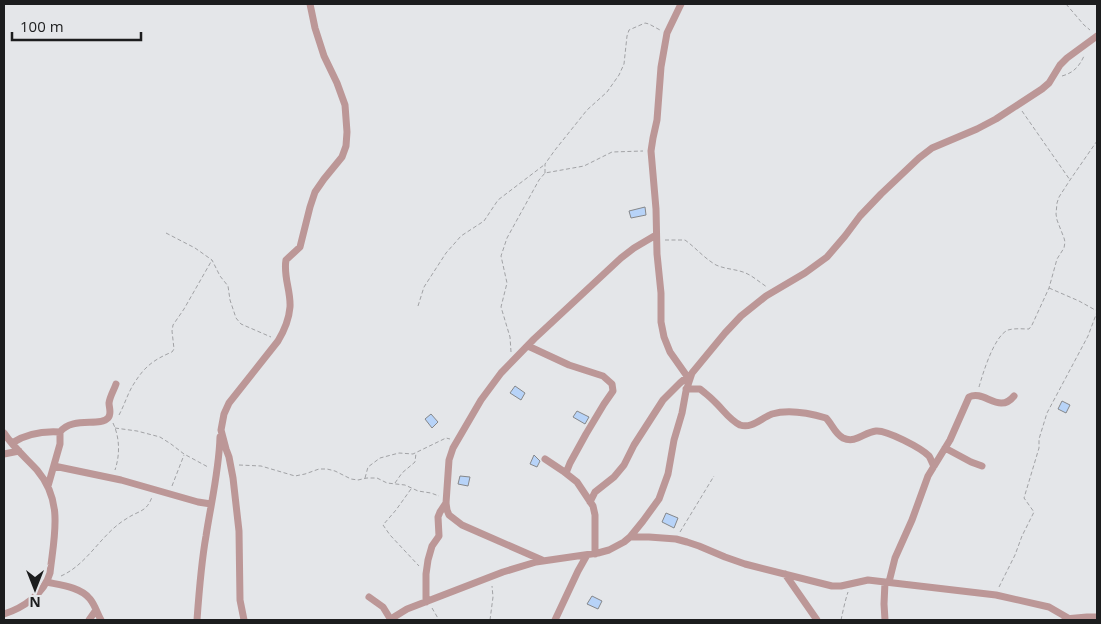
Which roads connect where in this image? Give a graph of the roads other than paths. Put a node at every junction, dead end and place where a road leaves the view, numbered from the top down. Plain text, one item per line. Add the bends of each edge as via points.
1 (310, 4) edge
2 (681, 4) edge
3 (1097, 36) edge
4 (656, 237) junction
5 (528, 346) junction
6 (688, 378) junction
7 (116, 384) dead end
8 (686, 389) junction
9 (1014, 396) dead end
10 (221, 430) junction
11 (60, 432) junction
12 (4, 433) edge
13 (12, 443) junction
14 (945, 448) junction
15 (19, 451) junction
16 (4, 454) edge
17 (545, 459) dead end
18 (54, 466) junction
19 (934, 466) junction
20 (982, 466) dead end
21 (566, 473) junction
22 (48, 486) junction
23 (590, 502) junction
24 (211, 504) junction
25 (446, 504) junction
26 (630, 536) junction
27 (595, 554) junction
28 (587, 555) junction
29 (543, 561) junction
30 (784, 574) junction
31 (47, 581) junction
32 (886, 582) junction
33 (369, 597) dead end
34 (428, 601) junction
35 (96, 610) junction
36 (4, 614) edge
37 (1097, 617) edge
38 (1066, 619) edge
39 (89, 620) edge
40 (101, 620) edge
41 (197, 620) edge
42 (244, 620) edge
43 (390, 620) edge
44 (555, 620) edge
45 (818, 620) edge
46 (886, 620) edge

1 - 10 street via 324,56 345,105 346,146 342,157 315,192 300,247 286,260 290,307 283,333 229,403
2 - 4 street via 667,32 651,151
3 - 6 street via 1067,58 1042,89 996,119 932,148 919,158 867,209 827,257 741,316
4 - 5 street via 621,258
4 - 6 street via 664,337
5 - 21 street via 570,366 603,376 612,384 613,391
5 - 25 street via 501,373 452,448
6 - 8 street
6 - 23 street via 663,400 624,465 594,492
7 - 11 street via 109,402 113,417 67,426
8 - 19 street via 705,393 742,426 771,414 801,412 826,418 842,438 850,440 878,430 884,431 921,450 930,457
8 - 26 street via 662,492
9 - 14 street via 1005,403 976,395 969,397
10 - 24 street via 218,472
10 - 42 street via 231,465 239,530 240,600
11 - 13 street via 45,432
11 - 18 street
12 - 13 street
13 - 15 street
14 - 19 street
14 - 20 street
15 - 16 street
15 - 22 street
17 - 21 street
18 - 22 street
18 - 24 street
19 - 32 street
21 - 23 street via 577,482
22 - 31 street via 55,516
23 - 27 street via 595,514
24 - 41 street
25 - 29 street via 449,515 462,525
25 - 34 street via 438,517 439,536 430,551 426,574
26 - 27 street via 617,546
26 - 30 street via 676,539 738,562
27 - 28 street
28 - 29 street
28 - 44 street
29 - 34 street via 491,576
30 - 32 street via 832,586 868,580
30 - 45 street
31 - 35 street via 84,592
31 - 36 street via 28,602
32 - 38 street via 996,595 1049,607
32 - 46 street
33 - 43 street via 383,607
34 - 43 street via 406,609
35 - 39 street
35 - 40 street
37 - 38 street

